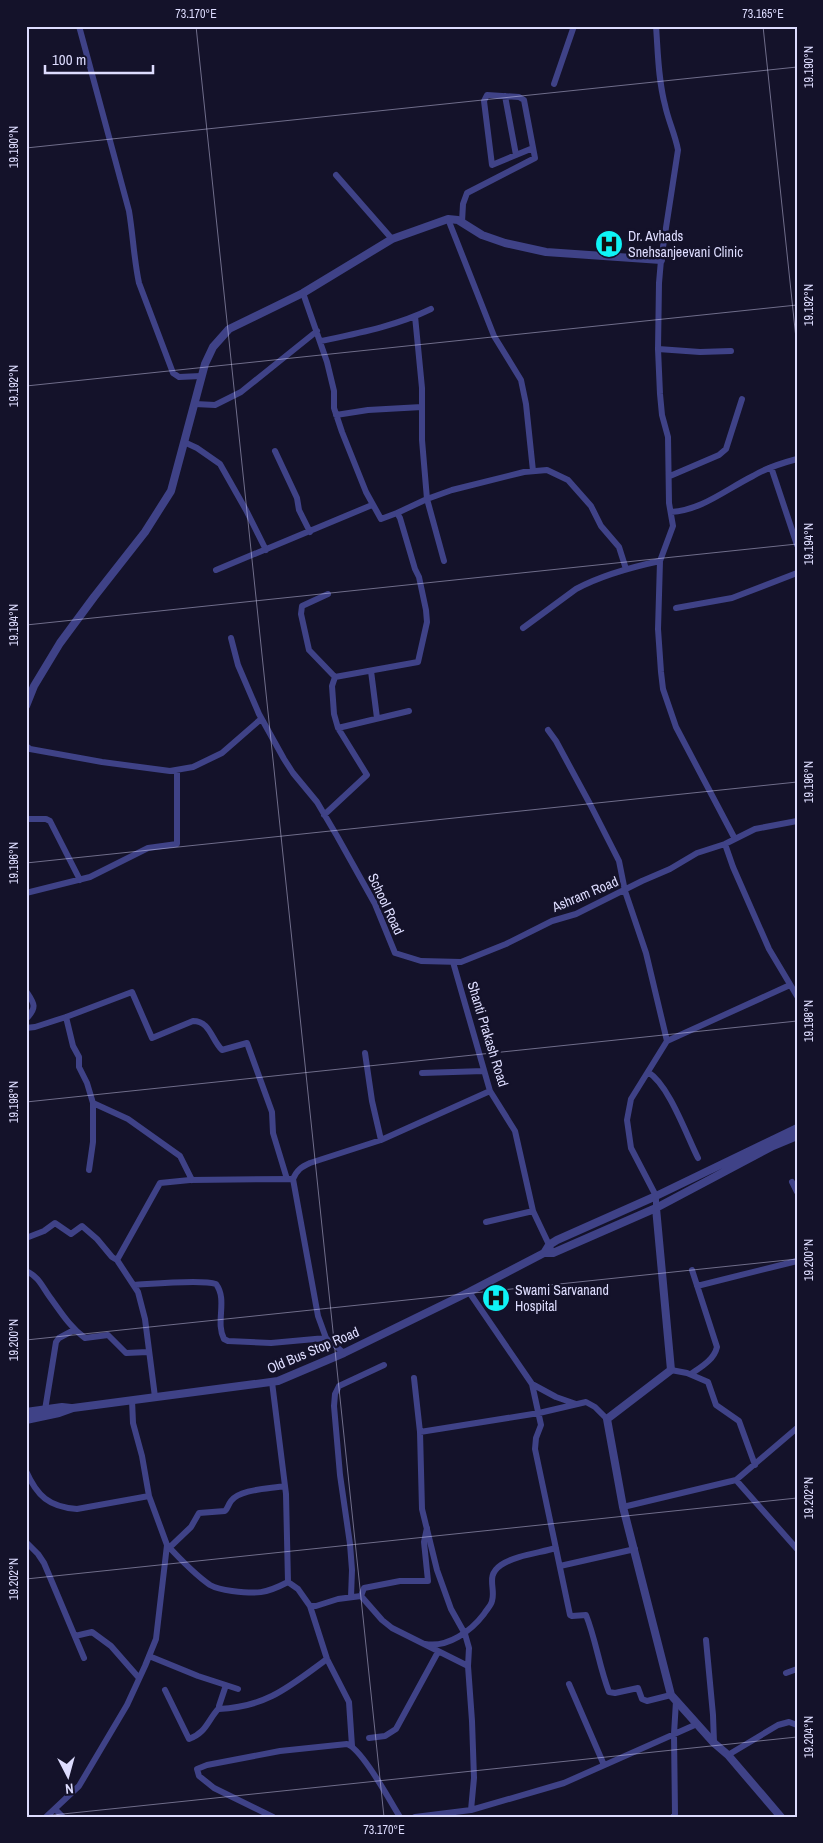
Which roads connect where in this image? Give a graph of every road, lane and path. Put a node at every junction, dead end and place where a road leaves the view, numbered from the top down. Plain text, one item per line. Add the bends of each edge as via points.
1 (79, 26) edge
2 (574, 26) edge
3 (656, 26) edge
4 (554, 84) dead end
5 (505, 96) junction
6 (533, 148) junction
7 (516, 155) junction
8 (336, 175) dead end
9 (448, 219) junction
10 (462, 222) junction
11 (392, 239) junction
12 (661, 260) junction
13 (304, 293) junction
14 (431, 309) dead end
15 (415, 316) junction
16 (317, 331) junction
17 (321, 341) junction
18 (658, 349) junction
19 (731, 352) dead end
20 (201, 376) junction
21 (742, 399) dead end
22 (195, 404) junction
23 (422, 407) junction
24 (336, 415) junction
25 (184, 442) junction
26 (275, 451) dead end
27 (797, 459) edge
28 (771, 467) junction
29 (533, 471) junction
30 (670, 476) junction
31 (427, 498) junction
32 (372, 505) junction
33 (671, 512) junction
34 (397, 513) junction
35 (310, 532) junction
36 (797, 545) edge
37 (266, 550) junction
38 (660, 560) junction
39 (444, 561) dead end
40 (626, 569) junction
41 (216, 570) dead end
42 (797, 572) edge
43 (328, 594) dead end
44 (676, 608) dead end
45 (523, 628) dead end
46 (231, 638) dead end
47 (371, 671) junction
48 (335, 677) junction
49 (26, 706) edge
50 (409, 711) dead end
51 (377, 718) junction
52 (262, 719) junction
53 (338, 728) junction
54 (548, 730) dead end
55 (26, 746) edge
56 (177, 770) junction
57 (324, 815) junction
58 (26, 819) edge
59 (797, 821) edge
60 (735, 839) junction
61 (725, 844) junction
62 (80, 880) junction
63 (626, 890) junction
64 (26, 893) edge
65 (453, 962) junction
66 (790, 984) junction
67 (26, 991) edge
68 (797, 996) edge
69 (66, 1017) junction
70 (26, 1019) edge
71 (27, 1028) edge
72 (667, 1041) junction
73 (365, 1053) dead end
74 (484, 1071) junction
75 (648, 1072) junction
76 (422, 1073) dead end
77 (490, 1091) junction
78 (93, 1102) junction
79 (797, 1128) edge
80 (797, 1136) edge
81 (381, 1140) junction
82 (698, 1158) dead end
83 (89, 1170) dead end
84 (290, 1179) junction
85 (192, 1180) junction
86 (792, 1182) dead end
87 (797, 1192) edge
88 (656, 1196) junction
89 (656, 1208) junction
90 (533, 1211) junction
91 (486, 1222) dead end
92 (26, 1238) edge
93 (549, 1250) junction
94 (117, 1260) junction
95 (797, 1261) edge
96 (692, 1270) dead end
97 (26, 1271) edge
98 (134, 1285) junction
99 (697, 1286) junction
100 (470, 1292) junction
101 (74, 1330) junction
102 (326, 1338) junction
103 (148, 1352) junction
104 (344, 1353) junction
105 (384, 1365) dead end
106 (671, 1370) junction
107 (691, 1374) junction
108 (414, 1378) dead end
109 (272, 1382) junction
110 (532, 1384) junction
111 (155, 1397) junction
112 (132, 1400) junction
113 (576, 1404) junction
114 (73, 1408) junction
115 (45, 1410) junction
116 (26, 1412) edge
117 (539, 1413) junction
118 (607, 1419) junction
119 (26, 1420) edge
120 (797, 1428) edge
121 (420, 1432) junction
122 (755, 1465) junction
123 (26, 1471) edge
124 (736, 1480) junction
125 (285, 1486) junction
126 (150, 1496) junction
127 (624, 1507) junction
128 (427, 1528) junction
129 (26, 1542) edge
130 (168, 1547) junction
131 (556, 1548) junction
132 (635, 1549) junction
133 (797, 1549) edge
134 (560, 1566) junction
135 (288, 1582) junction
136 (361, 1596) junction
137 (350, 1597) junction
138 (310, 1606) junction
139 (464, 1634) junction
140 (76, 1636) junction
141 (706, 1640) dead end
142 (421, 1643) junction
143 (438, 1652) junction
144 (149, 1656) junction
145 (84, 1658) dead end
146 (327, 1659) junction
147 (468, 1666) junction
148 (797, 1669) edge
149 (786, 1673) dead end
150 (139, 1678) junction
151 (569, 1684) dead end
152 (226, 1686) junction
153 (238, 1689) dead end
154 (165, 1690) dead end
155 (674, 1698) junction
156 (218, 1708) junction
157 (697, 1724) junction
158 (797, 1725) edge
159 (674, 1734) junction
160 (369, 1738) dead end
161 (714, 1743) junction
162 (352, 1746) junction
163 (728, 1755) junction
164 (604, 1765) junction
165 (55, 1809) junction
166 (471, 1810) junction
167 (46, 1817) edge
168 (63, 1817) edge
169 (273, 1817) edge
170 (400, 1817) edge
171 (415, 1817) edge
172 (673, 1817) edge
173 (781, 1817) edge

1 - 20 street via 129,211 139,283 173,373 179,377
2 - 4 street
3 - 12 street via 664,104 678,150
5 - 6 street via 519,96 524,100
5 - 7 street
5 - 7 street via 488,95 484,101 492,165
6 - 7 street
6 - 10 street via 535,158 467,193
8 - 11 street
9 - 10 street
9 - 11 street
9 - 29 street via 494,336 520,380 526,404
10 - 12 street via 505,243 546,252
11 - 13 street
12 - 18 street
13 - 16 street
13 - 20 street via 229,328 213,347
14 - 15 street
15 - 17 street
15 - 23 street
16 - 17 street
16 - 22 street via 241,392 216,406
17 - 24 street via 334,391
18 - 19 street
18 - 30 street
20 - 22 street
21 - 30 street via 726,449
22 - 25 street
23 - 24 street
23 - 31 street
24 - 32 street
25 - 37 street via 220,464
25 - 49 street via 171,491 160,510 60,643
26 - 35 street
27 - 28 street
28 - 33 street via 699,506
28 - 36 street
29 - 31 street
29 - 40 street via 548,470 568,480 592,506 601,526 618,547
30 - 33 street
31 - 34 street
31 - 39 street
32 - 34 street via 381,519
32 - 35 street
33 - 38 street via 673,526
34 - 47 street via 422,589 428,622 418,662
35 - 37 street
37 - 41 street
38 - 40 street
38 - 60 street via 658,629 663,689 684,744
40 - 45 street via 576,589
42 - 44 street via 732,598
43 - 48 street via 302,606 301,614 309,650
46 - 52 street via 238,665
47 - 48 street
47 - 51 street
48 - 53 street via 332,686
50 - 51 street
51 - 53 street
52 - 56 street via 222,753
52 - 57 street via 284,759
53 - 57 street via 366,775
54 - 63 street via 619,861
55 - 56 street via 102,762
56 - 62 street via 177,844 148,848
57 - 65 street, School Road via 375,904 395,953 421,961
58 - 62 street via 50,821
59 - 60 street, Ashram Road via 755,829
60 - 61 street, Ashram Road
61 - 63 street, Ashram Road via 698,853
61 - 66 street via 769,949
62 - 64 street
63 - 65 street, Ashram Road via 479,956
63 - 72 street via 646,953
65 - 74 street, Shanti Prakash Road
66 - 68 street
66 - 72 street
67 - 70 street via 34,1002 33,1013
69 - 71 street
69 - 78 street via 79,1067
69 - 84 street via 132,992 152,1038 198,1021 205,1024 222,1050 248,1043 272,1112 273,1133
72 - 75 street
73 - 81 street
74 - 76 street
74 - 77 street, Shanti Prakash Road
75 - 82 street via 656,1077 672,1103
75 - 88 street via 630,1099 627,1120 631,1148
77 - 81 street
77 - 90 street, Shanti Prakash Road via 515,1131
78 - 83 street
78 - 85 street via 128,1119 180,1156
79 - 88 street
80 - 89 street
81 - 84 street via 305,1166
84 - 85 street
84 - 102 street via 314,1299
85 - 94 street via 160,1183
86 - 87 street
88 - 89 street
88 - 93 street
89 - 93 street
89 - 106 street
90 - 91 street
90 - 93 street, Shanti Prakash Road
92 - 94 street via 44,1232 55,1223 71,1234 82,1226
93 - 100 street, Old Bus Stop Road
94 - 98 street
95 - 99 street
96 - 99 street
97 - 101 street via 42,1284
98 - 102 street via 216,1284 221,1295 221,1332 228,1341 271,1343
98 - 103 street via 145,1319
99 - 107 street via 717,1347 716,1353
100 - 104 street, Old Bus Stop Road
100 - 110 street
101 - 103 street via 85,1338 108,1335 126,1353
101 - 115 street via 57,1340
102 - 104 street
103 - 111 street
104 - 109 street, Old Bus Stop Road
105 - 137 street via 339,1386 335,1394 340,1482 352,1570
106 - 107 street
106 - 118 street
107 - 122 street via 708,1382 716,1405 739,1421
108 - 121 street
109 - 111 street, Old Bus Stop Road
109 - 125 street
110 - 113 street
110 - 117 street
111 - 112 street, Old Bus Stop Road
112 - 114 street, Old Bus Stop Road
112 - 126 street via 133,1422
113 - 117 street
113 - 118 street via 586,1402
114 - 115 street, Old Bus Stop Road
114 - 119 street, Old Bus Stop Road
115 - 116 street, Old Bus Stop Road
117 - 121 street
117 - 131 street via 541,1425 535,1449
118 - 127 street
120 - 122 street
121 - 128 street via 422,1509
122 - 124 street
123 - 126 street via 43,1498 66,1508 77,1509
124 - 127 street
124 - 133 street
125 - 130 street via 238,1493 226,1511 198,1513 191,1527
125 - 135 street
126 - 130 street
127 - 132 street
128 - 136 street via 424,1542 428,1581 400,1581 364,1588
128 - 139 street via 437,1570
129 - 140 street via 44,1564
130 - 135 street via 210,1585 222,1590 252,1594 273,1590
130 - 144 street via 156,1639
131 - 134 street
131 - 139 street via 500,1566 491,1580 491,1604
132 - 134 street
132 - 155 street
134 - 155 street via 570,1615 586,1615 609,1692 638,1688 646,1701
135 - 138 street via 298,1588
136 - 137 street
136 - 142 street via 392,1628
137 - 138 street
138 - 146 street
139 - 142 street via 440,1644
139 - 147 street via 469,1648
140 - 145 street
140 - 150 street via 92,1632 111,1646
141 - 161 street
142 - 143 street
143 - 147 street
143 - 160 street via 396,1729 384,1736
144 - 150 street
144 - 152 street
146 - 156 street via 276,1696 253,1704
146 - 162 street via 349,1702
147 - 166 street via 474,1778
148 - 149 street
150 - 165 street via 127,1705 79,1786
151 - 164 street
152 - 153 street
152 - 156 street
154 - 156 street via 190,1739 203,1732
155 - 157 street
155 - 159 street
157 - 159 street
157 - 161 street
158 - 163 street via 789,1722 778,1725
159 - 164 street
159 - 172 street
161 - 163 street
162 - 169 street via 333,1744 280,1751 197,1769 198,1776 214,1788
162 - 170 street
163 - 173 street
164 - 166 street via 564,1783
165 - 167 street
165 - 168 street
166 - 171 street

